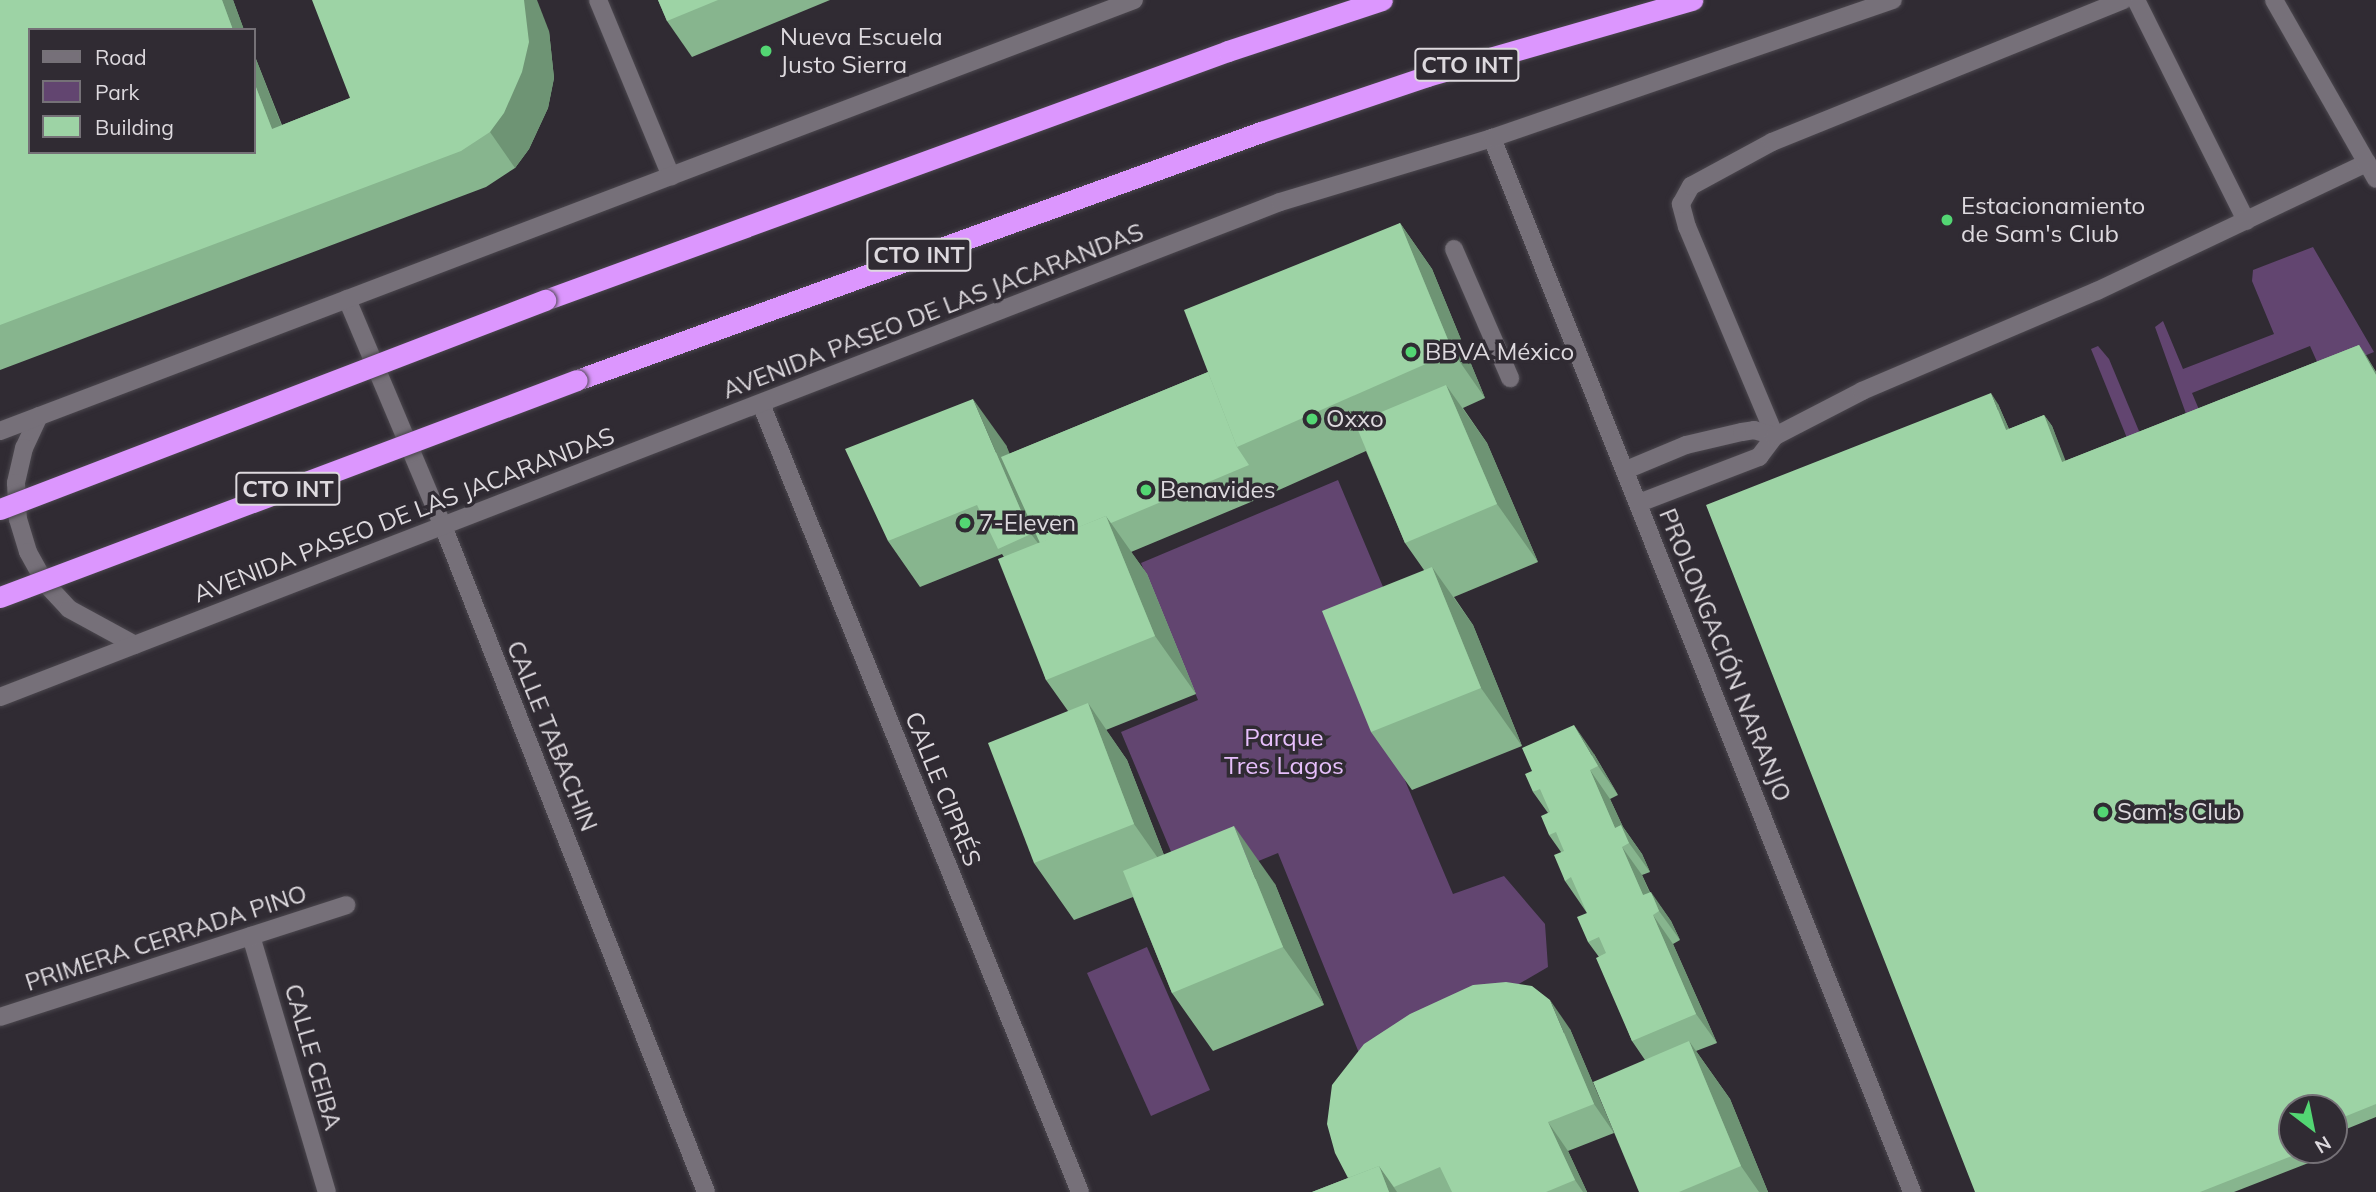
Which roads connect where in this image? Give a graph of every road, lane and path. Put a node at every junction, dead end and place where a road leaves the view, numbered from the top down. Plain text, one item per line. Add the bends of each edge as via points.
1 (598, 0) edge
2 (1134, 0) edge
3 (1382, 0) edge
4 (1692, 0) edge
5 (1893, 0) edge
6 (2123, 0) edge
7 (2136, 0) edge
8 (2274, 0) edge
9 (1492, 138) junction
10 (2367, 163) junction
11 (671, 176) junction
12 (2376, 179) edge
13 (2246, 221) junction
14 (1454, 249) dead end
15 (347, 299) junction
16 (1510, 378) dead end
17 (761, 404) junction
18 (39, 416) junction
19 (0, 431) edge
20 (1775, 436) junction
21 (1626, 470) junction
22 (1639, 503) junction
23 (0, 509) edge
24 (443, 526) junction
25 (0, 597) edge
26 (135, 645) junction
27 (0, 697) edge
28 (346, 905) dead end
29 (251, 936) junction
30 (0, 1017) edge
31 (327, 1192) edge
32 (706, 1192) edge
33 (1080, 1192) edge
34 (1912, 1192) edge

1 - 11 street
2 - 11 street
3 - 23 highway, bridge via 1228,51 545,300
4 - 25 highway, CTO INT, bridge via 1427,76 1274,128 577,380
5 - 9 street, AVENIDA PASEO DE LAS JACARANDAS
6 - 20 street via 1772,142 1691,186 1681,204 1687,227
7 - 13 street
8 - 10 street
9 - 17 street, AVENIDA PASEO DE LAS JACARANDAS via 1280,202
9 - 21 street, PROLONGACIÓN NARANJO
10 - 12 street
10 - 13 street
11 - 15 street
13 - 20 street via 2097,290 1948,351
14 - 16 street
15 - 18 street
15 - 24 street, CALLE TABACHIN
17 - 24 street, AVENIDA PASEO DE LAS JACARANDAS
17 - 33 street, CALLE CIPRÉS
18 - 19 street
18 - 26 street via 23,448 16,483 18,519 28,552 45,583 69,609
20 - 21 street via 1742,432 1686,445
20 - 22 street via 1759,457
21 - 22 street, PROLONGACIÓN NARANJO
22 - 34 street, PROLONGACIÓN NARANJO
24 - 26 street, AVENIDA PASEO DE LAS JACARANDAS
24 - 32 street, CALLE TABACHIN
26 - 27 street, AVENIDA PASEO DE LAS JACARANDAS
28 - 29 street, PRIMERA CERRADA PINO
29 - 30 street, PRIMERA CERRADA PINO
29 - 31 street, CALLE CEIBA

